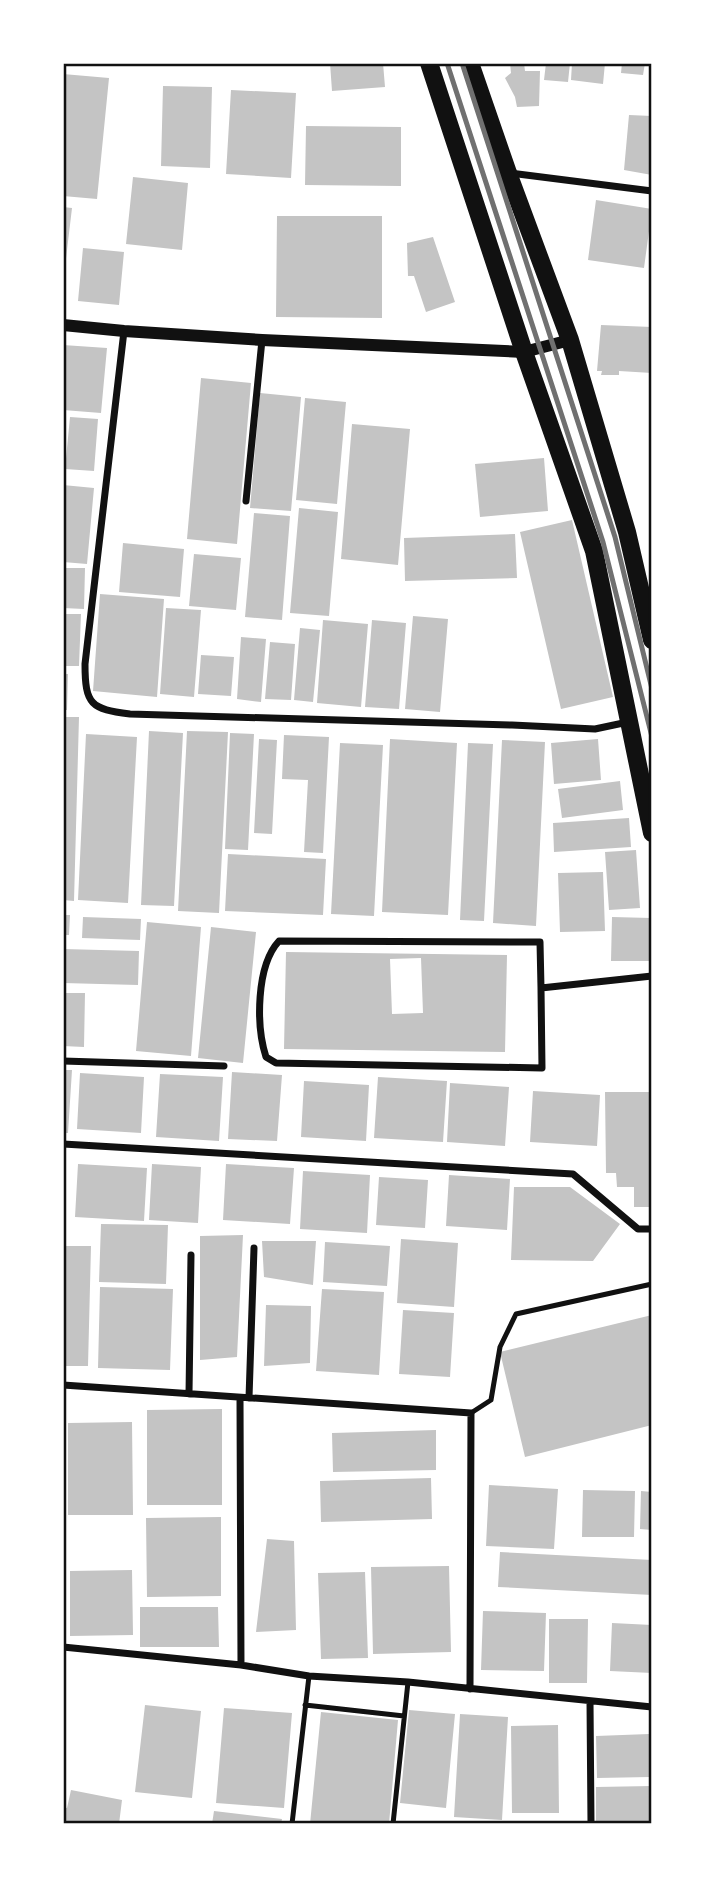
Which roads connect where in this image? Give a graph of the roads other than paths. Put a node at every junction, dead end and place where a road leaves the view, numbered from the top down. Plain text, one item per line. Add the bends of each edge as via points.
1 (429, 63) edge
2 (470, 63) edge
3 (508, 173) junction
4 (652, 191) edge
5 (63, 325) edge
6 (124, 331) junction
7 (262, 340) junction
8 (570, 340) junction
9 (524, 352) junction
10 (246, 501) dead end
11 (652, 640) edge
12 (629, 722) junction
13 (652, 833) edge
14 (652, 976) edge
15 (541, 988) junction
16 (63, 1061) edge
17 (224, 1066) dead end
18 (63, 1144) edge
19 (652, 1229) edge
20 (254, 1248) dead end
21 (191, 1255) dead end
22 (652, 1284) edge
23 (63, 1385) edge
24 (189, 1394) junction
25 (244, 1398) junction
26 (471, 1413) junction
27 (63, 1647) edge
28 (242, 1665) junction
29 (309, 1676) junction
30 (408, 1682) junction
31 (470, 1689) junction
32 (590, 1701) junction
33 (305, 1705) junction
34 (652, 1707) edge
35 (404, 1716) junction
36 (292, 1824) edge
37 (393, 1824) edge
38 (591, 1824) edge

1 - 9 main road
2 - 3 main road
3 - 4 street
3 - 8 main road
5 - 6 street
6 - 7 street
6 - 12 street via 85,664 89,702 100,710 130,715 595,729
7 - 9 street
7 - 10 street
8 - 9 street
8 - 11 main road via 627,532
9 - 12 main road via 593,551
12 - 13 main road
14 - 15 street
15 - 15 street via 540,942 279,941 270,952 262,980 260,1039 265,1057 276,1063 542,1068
16 - 17 street
18 - 19 street via 573,1174 638,1229
20 - 25 street
21 - 24 street
22 - 26 lane via 516,1314 500,1347 491,1400
23 - 24 street
24 - 25 street
25 - 26 street
25 - 28 street
26 - 31 street
27 - 28 street
28 - 29 street
29 - 30 street
29 - 33 lane
30 - 31 street
30 - 35 lane
31 - 32 street
32 - 34 street
32 - 38 street
33 - 35 lane
33 - 36 lane
35 - 37 lane

